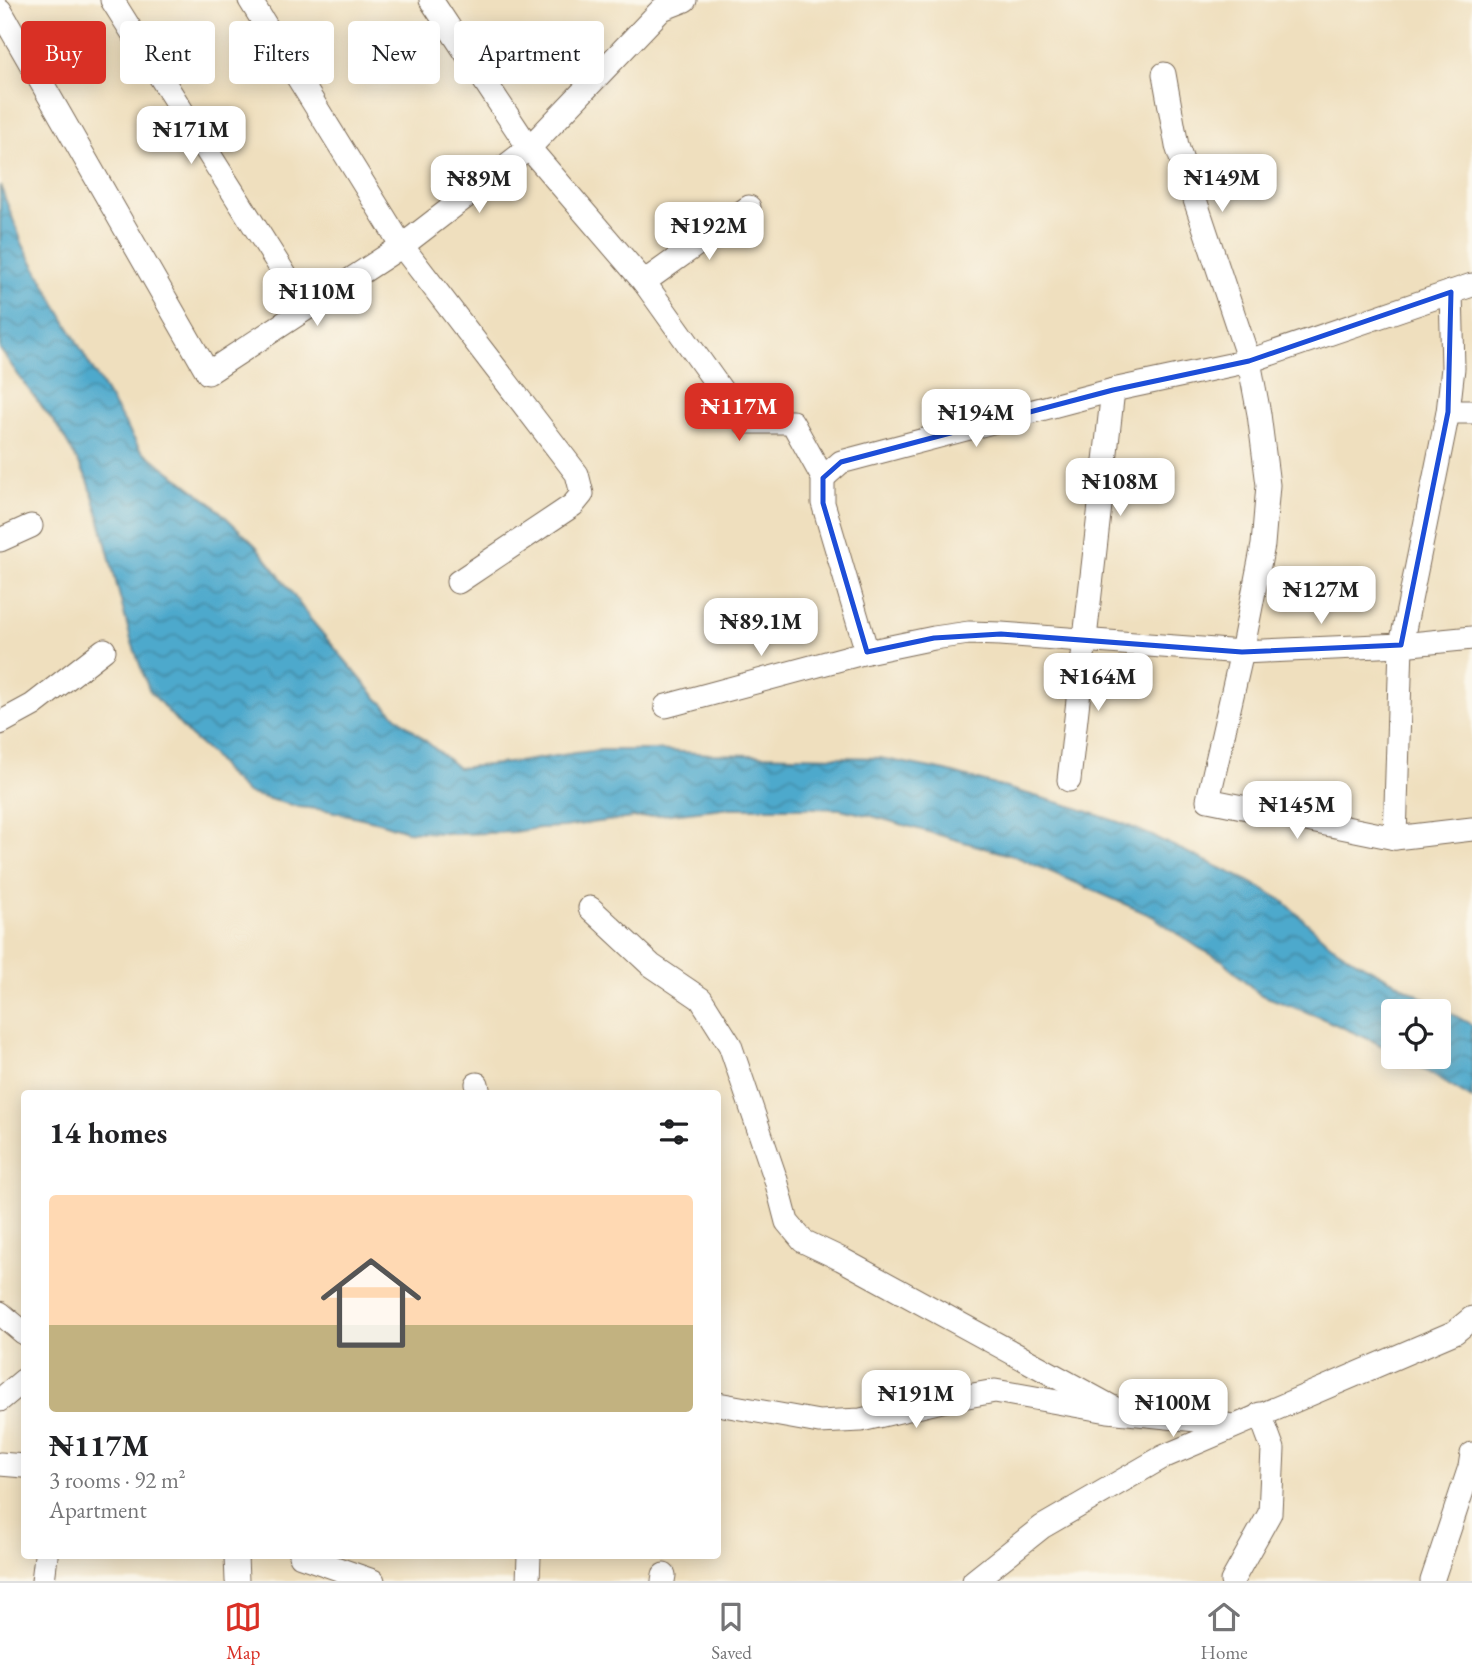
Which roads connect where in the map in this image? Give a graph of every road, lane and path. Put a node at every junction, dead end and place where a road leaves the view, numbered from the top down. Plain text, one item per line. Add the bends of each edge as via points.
1 (112, 0) edge
2 (250, 0) edge
3 (431, 0) edge
4 (685, 0) edge
5 (663, 4) edge
6 (0, 10) edge
7 (1164, 74) dead end
8 (529, 148) junction
9 (749, 207) dead end
10 (402, 246) junction
11 (644, 282) junction
12 (1462, 289) edge
13 (306, 308) junction
14 (1249, 361) junction
15 (1113, 390) junction
16 (1448, 412) junction
17 (1472, 412) edge
18 (823, 478) junction
19 (31, 526) dead end
20 (0, 540) edge
21 (458, 582) dead end
22 (1472, 638) edge
23 (1084, 640) junction
24 (1401, 645) junction
25 (104, 650) dead end
26 (867, 652) junction
27 (1242, 652) junction
28 (666, 706) dead end
29 (0, 723) edge
30 (1069, 780) dead end
31 (1472, 829) edge
32 (1395, 838) junction
33 (590, 908) dead end
34 (0, 1313) edge
35 (1472, 1318) edge
36 (21, 1330) edge
37 (21, 1382) edge
38 (0, 1400) edge
39 (721, 1405) edge
40 (1121, 1412) junction
41 (1260, 1414) junction
42 (1232, 1426) junction
43 (1471, 1462) edge
44 (0, 1464) edge
45 (21, 1465) edge
46 (46, 1559) edge
47 (236, 1559) edge
48 (310, 1559) edge
49 (530, 1559) edge
50 (43, 1581) edge
51 (237, 1581) edge
52 (373, 1581) edge
53 (528, 1581) edge
54 (974, 1581) edge
55 (1232, 1581) edge
56 (1432, 1581) edge

1 - 13 street
2 - 10 street
3 - 8 street
4 - 5 street
5 - 8 street
6 - 13 street via 208,373
7 - 14 street via 1177,146
8 - 10 street
8 - 11 street
9 - 11 street
10 - 13 street
10 - 21 street via 577,474 582,494 573,505
11 - 18 street via 744,422 792,422
12 - 14 street
12 - 16 street
14 - 15 street
14 - 27 street via 1268,485 1263,545
15 - 18 street via 841,462
15 - 23 street
16 - 17 street
16 - 24 street
18 - 26 street via 823,503
19 - 20 street
22 - 24 street
23 - 26 street via 969,633
23 - 27 street
23 - 30 street
24 - 27 street
24 - 32 street
25 - 29 street via 33,705
26 - 28 street
27 - 32 street via 1208,800
31 - 32 street
33 - 40 street via 651,965 701,999 730,1045 787,1222 803,1241
34 - 36 street
35 - 41 street via 1455,1332
37 - 38 street
39 - 40 street via 819,1422 847,1421 995,1391
40 - 42 street
41 - 42 street
41 - 55 street via 1273,1449 1270,1513
42 - 54 street via 1163,1457 1042,1527
43 - 56 street
44 - 45 street
46 - 50 street
47 - 51 street
48 - 52 street
49 - 53 street

